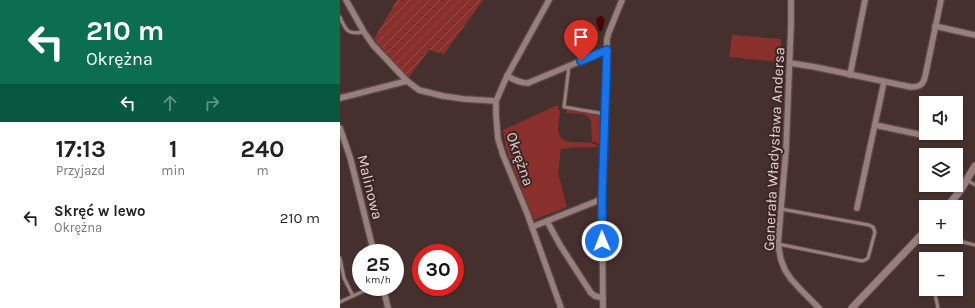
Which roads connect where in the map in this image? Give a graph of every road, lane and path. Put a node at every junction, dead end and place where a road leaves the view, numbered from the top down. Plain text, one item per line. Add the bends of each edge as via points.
1 (346, 0) edge
2 (549, 0) edge
3 (622, 0) edge
4 (791, 0) edge
5 (865, 0) edge
6 (941, 0) edge
7 (340, 17) edge
8 (935, 26) junction
9 (364, 32) junction
10 (975, 35) edge
11 (607, 50) junction
12 (790, 63) junction
13 (569, 66) junction
14 (850, 75) junction
15 (507, 76) junction
16 (407, 81) junction
17 (884, 82) junction
18 (340, 98) edge
19 (496, 100) junction
20 (605, 114) junction
21 (875, 125) junction
22 (340, 128) edge
23 (919, 134) edge
24 (975, 166) edge
25 (967, 180) junction
26 (975, 185) edge
27 (602, 199) junction
28 (953, 200) edge
29 (857, 208) dead end
30 (781, 209) junction
31 (547, 221) junction
32 (532, 227) junction
33 (919, 237) edge
34 (963, 242) edge
35 (372, 244) edge
36 (778, 244) junction
37 (975, 245) edge
38 (340, 258) edge
39 (352, 294) edge
40 (353, 296) edge
41 (385, 296) edge
42 (935, 296) edge
43 (603, 298) junction
44 (340, 302) edge
45 (388, 308) edge
46 (561, 308) edge
47 (603, 308) edge
48 (819, 308) edge
49 (852, 308) edge
50 (938, 308) edge

1 - 9 street
2 - 15 street, Okrężna
3 - 11 street via 608,32
4 - 12 street, Generała Władysława Andersa
5 - 14 street
6 - 8 street
7 - 9 lane via 348,31 355,34
8 - 10 street
8 - 17 street via 922,84 911,88
9 - 16 street
11 - 13 street
11 - 20 street
12 - 14 street
12 - 30 street, Generała Władysława Andersa
13 - 15 street via 528,83
13 - 20 lane via 564,107
14 - 17 street
15 - 19 street, Okrężna
16 - 18 street
16 - 19 street via 419,90 431,94
17 - 21 street
19 - 32 street, Okrężna via 498,139
20 - 27 street
21 - 23 street
21 - 29 street
22 - 35 street, Malinowa
24 - 25 street
25 - 26 lane
25 - 28 street
27 - 31 street
27 - 43 street
30 - 36 street, Generała Władysława Andersa
30 - 36 lane via 869,225 873,227 874,232 868,258 862,261
31 - 32 street
31 - 43 street via 591,293
32 - 46 street, Okrężna
33 - 49 street
34 - 37 lane
36 - 48 street, Generała Władysława Andersa via 785,270 800,290
38 - 39 lane via 344,278
40 - 44 lane
41 - 45 street
42 - 50 lane
43 - 47 street

